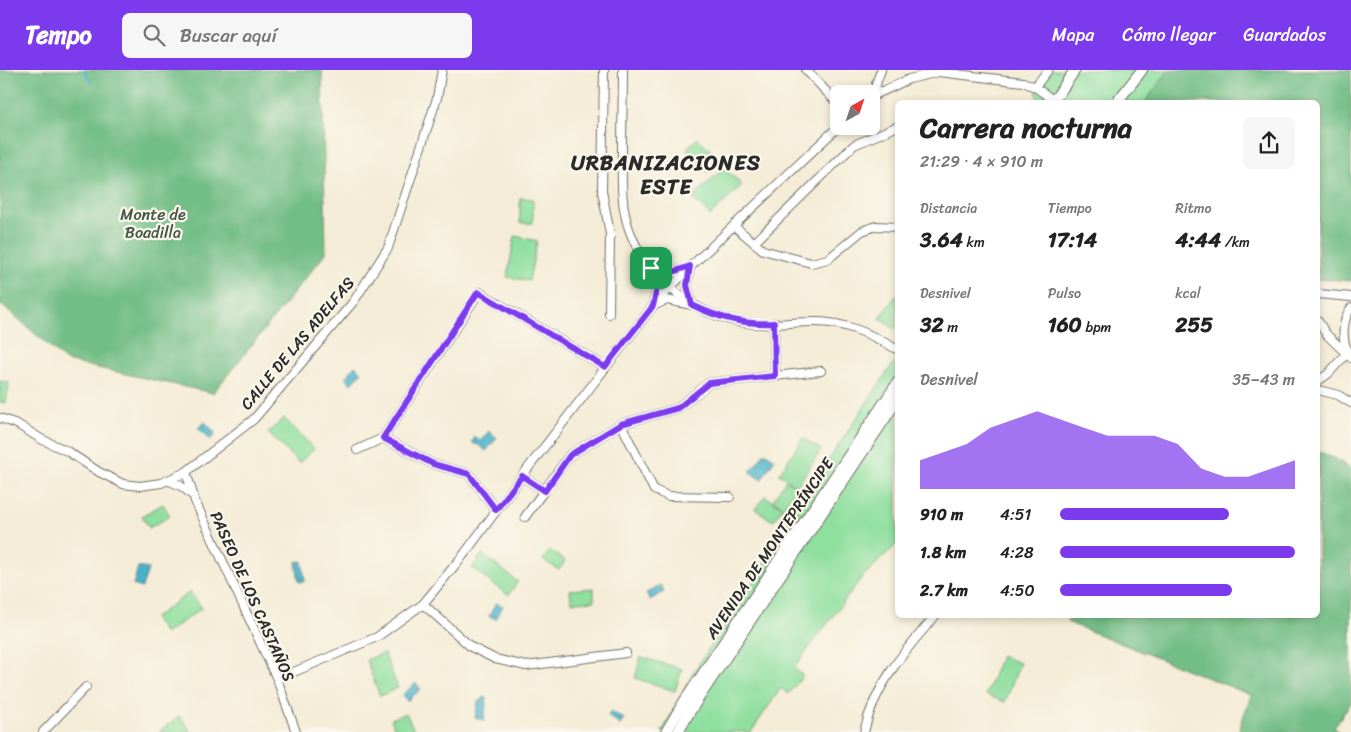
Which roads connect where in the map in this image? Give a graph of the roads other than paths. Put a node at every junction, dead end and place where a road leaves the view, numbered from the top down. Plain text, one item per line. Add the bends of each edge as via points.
1 (442, 70) edge
2 (604, 70) edge
3 (623, 70) edge
4 (806, 70) edge
5 (881, 70) edge
6 (1048, 70) edge
7 (1075, 70) edge
8 (1142, 70) edge
9 (940, 71) edge
10 (876, 85) edge
11 (1035, 87) junction
12 (880, 93) edge
13 (830, 95) edge
14 (1051, 100) edge
15 (1055, 100) edge
16 (1119, 100) edge
17 (895, 127) edge
18 (830, 135) edge
19 (624, 211) junction
20 (608, 217) junction
21 (734, 226) junction
22 (895, 227) edge
23 (754, 243) junction
24 (690, 266) junction
25 (651, 268) junction
26 (669, 287) junction
27 (1320, 294) edge
28 (1351, 297) edge
29 (692, 305) junction
30 (653, 306) junction
31 (1351, 308) edge
32 (609, 314) dead end
33 (774, 323) junction
34 (1320, 324) edge
35 (1344, 332) junction
36 (1351, 345) edge
37 (895, 348) edge
38 (1350, 355) edge
39 (605, 367) junction
40 (821, 371) dead end
41 (775, 376) junction
42 (1320, 379) edge
43 (895, 386) edge
44 (1320, 390) edge
45 (895, 403) edge
46 (1351, 404) edge
47 (0, 418) edge
48 (621, 424) junction
49 (383, 438) junction
50 (356, 450) dead end
51 (186, 472) junction
52 (522, 476) junction
53 (167, 480) junction
54 (545, 491) junction
55 (192, 495) junction
56 (730, 497) dead end
57 (496, 510) junction
58 (525, 518) dead end
59 (423, 604) junction
60 (934, 618) edge
61 (626, 652) dead end
62 (277, 680) junction
63 (86, 687) dead end
64 (44, 732) edge
65 (296, 732) edge
66 (666, 732) edge
67 (678, 732) edge
68 (864, 732) edge

1 - 51 street, CALLE DE LAS ADELFAS via 437,98 383,256 354,301 254,419
2 - 20 street via 602,191
3 - 19 street
4 - 13 street
5 - 10 street
6 - 11 street
7 - 15 street
8 - 16 street
9 - 11 street via 1023,82
9 - 12 street via 909,79
11 - 14 street
17 - 23 street via 854,145
18 - 21 street
19 - 20 street
19 - 25 street via 629,229
20 - 32 street
21 - 23 street
21 - 24 street
22 - 23 street via 876,226 862,231 828,259 811,263 763,250
24 - 25 street via 670,273
24 - 26 street
24 - 29 street via 687,285
25 - 26 street
25 - 30 street via 657,288
26 - 29 street
26 - 30 street
27 - 28 street
29 - 30 street via 667,300
29 - 33 street via 736,321
30 - 39 street
31 - 35 street
33 - 37 street via 814,321 839,324 857,329
33 - 41 street
34 - 38 street via 1326,334
35 - 36 street
35 - 38 street via 1344,343
38 - 42 street
39 - 49 street via 478,292
39 - 52 street
40 - 41 street
41 - 48 street via 709,383 678,408
43 - 66 street, AVENIDA DE MONTEPRÍNCIPE
44 - 46 street via 1338,395
45 - 67 street, AVENIDA DE MONTEPRÍNCIPE
47 - 53 street, CALLE DE LAS ADELFAS via 17,424 123,484 140,486
48 - 54 street via 570,455
48 - 56 street via 654,490 668,496
49 - 50 street
49 - 57 street via 433,464 469,474
51 - 53 street, CALLE DE LAS ADELFAS
51 - 55 street, PASEO DE LOS CASTAÑOS
52 - 54 street
52 - 57 street
53 - 55 street
54 - 58 street
55 - 62 street, PASEO DE LOS CASTAÑOS
57 - 59 street
59 - 61 street via 471,647 495,659 526,666
59 - 62 street via 377,637
60 - 68 street via 888,674
62 - 65 street, PASEO DE LOS CASTAÑOS
63 - 64 street

